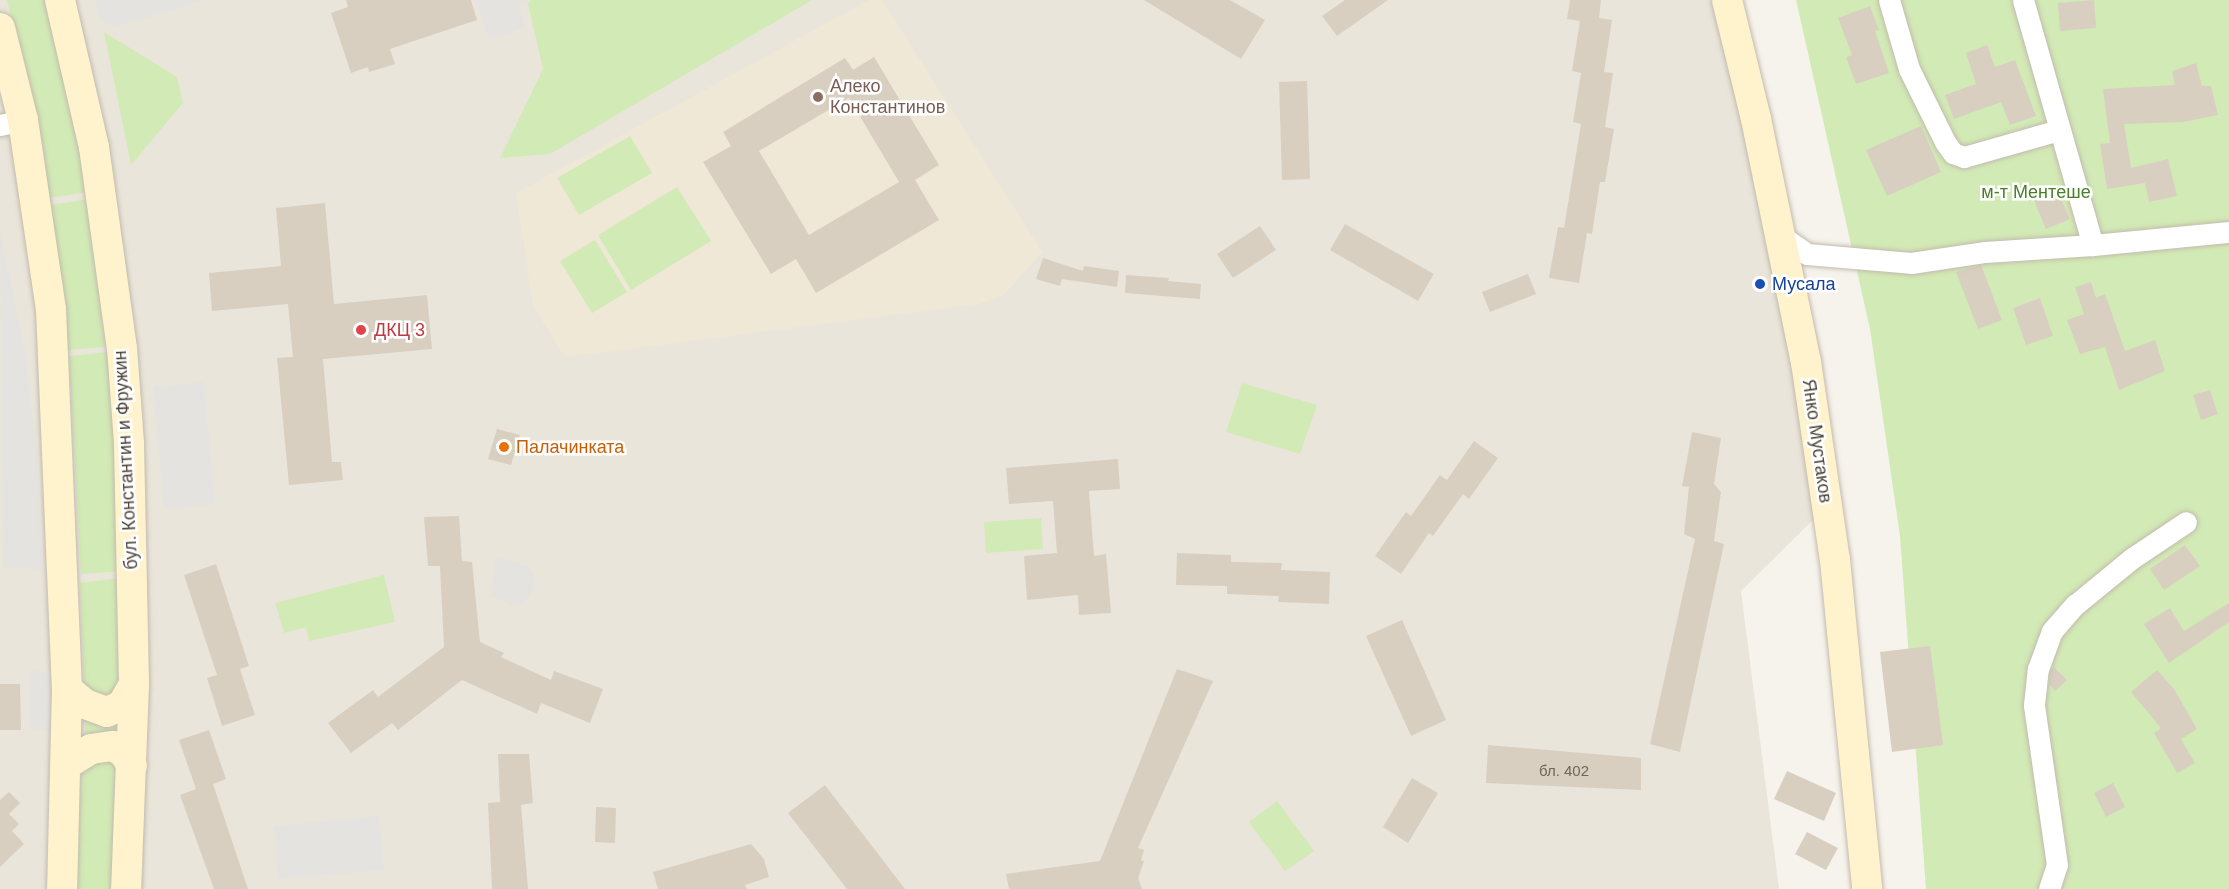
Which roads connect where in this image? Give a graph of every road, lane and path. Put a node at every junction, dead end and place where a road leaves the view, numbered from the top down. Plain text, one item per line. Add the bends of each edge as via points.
1 (60, 0) edge
2 (1727, 0) edge
3 (1889, 0) edge
4 (2023, 0) edge
5 (0, 28) edge
6 (11, 123) edge
7 (2059, 130) junction
8 (2229, 232) edge
9 (1780, 235) junction
10 (2094, 245) junction
11 (2186, 522) dead end
12 (134, 684) junction
13 (67, 689) junction
14 (67, 764) junction
15 (132, 766) junction
16 (62, 889) edge
17 (126, 889) edge
18 (1867, 889) edge
19 (2049, 889) edge

1 - 12 street, бул. Константин и Фружин via 94,147 122,348 129,444
2 - 9 street, Янко Мустаков
3 - 7 street via 1909,69 1953,153 1964,157
4 - 7 street
5 - 6 street
6 - 13 street via 51,309
7 - 10 street
8 - 10 street
9 - 10 street via 1807,254 1911,263 1985,252
9 - 18 street, Янко Мустаков via 1806,362 1835,560
11 - 19 street via 2131,559 2074,605 2052,631 2038,669 2034,705 2057,865
12 - 13 street via 122,705 107,712 85,704
12 - 15 street, бул. Константин и Фружин
13 - 14 street
14 - 15 street via 91,749 113,746 124,753
14 - 16 street
15 - 17 street, бул. Константин и Фружин

